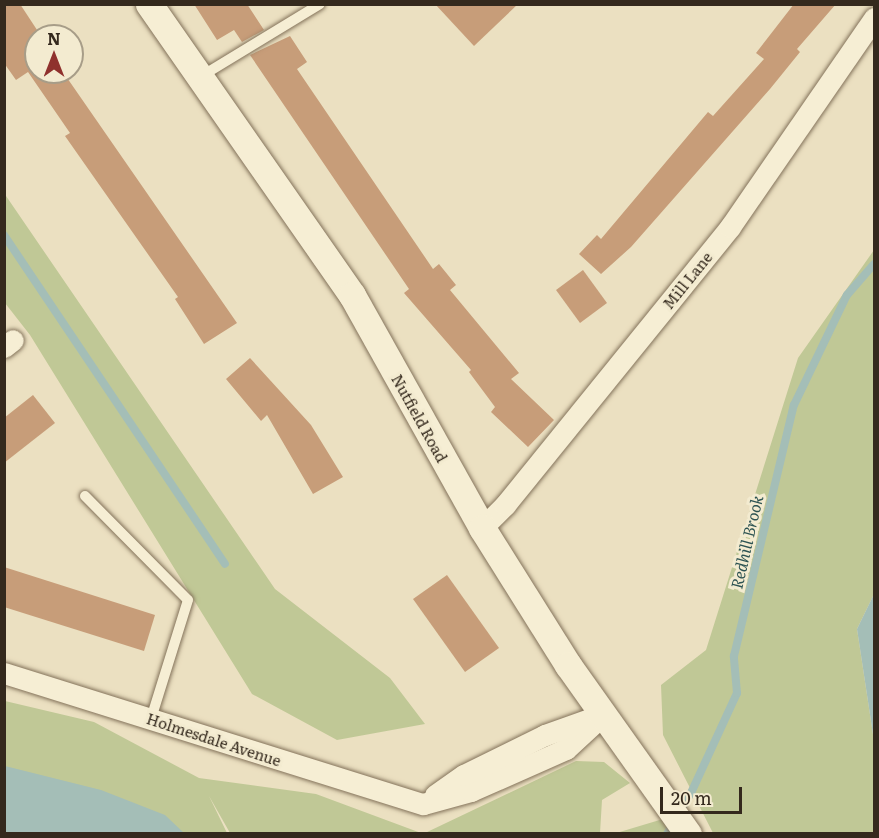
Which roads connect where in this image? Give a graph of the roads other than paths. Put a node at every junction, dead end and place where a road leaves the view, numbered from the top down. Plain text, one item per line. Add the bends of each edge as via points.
1 (149, 4) edge
2 (320, 4) edge
3 (874, 18) edge
4 (200, 77) junction
5 (86, 496) dead end
6 (482, 528) junction
7 (4, 674) edge
8 (606, 713) junction
9 (151, 718) junction
10 (681, 822) edge

1 - 4 street, Nutfield Road
2 - 4 lane
3 - 6 street, Mill Lane via 730,227 505,505
4 - 6 street, Nutfield Road via 352,295
5 - 9 lane via 188,600
6 - 8 street, Nutfield Road via 568,665
7 - 9 street, Holmesdale Avenue
8 - 9 street, Holmesdale Avenue via 566,749 471,791 423,804
8 - 10 street, Nutfield Road

